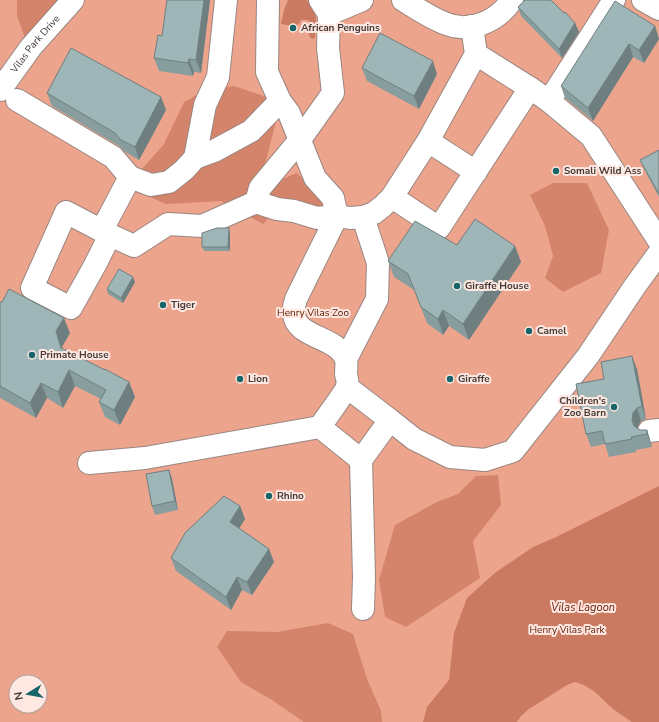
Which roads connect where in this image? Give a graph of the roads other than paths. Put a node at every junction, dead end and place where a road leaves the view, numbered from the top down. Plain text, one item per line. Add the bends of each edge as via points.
1 (73, 0) edge
2 (226, 0) edge
3 (268, 0) edge
4 (362, 0) edge
5 (403, 0) edge
6 (512, 0) edge
7 (614, 0) edge
8 (325, 7) edge
9 (472, 26) junction
10 (476, 54) junction
11 (530, 88) junction
12 (8, 95) edge
13 (280, 101) junction
14 (549, 101) junction
15 (428, 141) junction
16 (299, 142) junction
17 (195, 158) junction
18 (476, 172) junction
19 (130, 177) junction
20 (392, 197) junction
21 (256, 202) junction
22 (337, 216) junction
23 (363, 217) junction
24 (659, 241) edge
25 (659, 253) edge
26 (346, 359) junction
27 (347, 387) junction
28 (390, 420) junction
29 (320, 427) junction
30 (361, 460) junction
31 (90, 463) dead end
32 (362, 609) dead end

1 - 12 street, Vilas Park Drive via 32,47
2 - 17 street via 218,77 205,105
3 - 13 street via 267,72
4 - 8 street
5 - 9 street via 445,24
6 - 9 street via 490,21
7 - 14 street
8 - 16 street via 333,93
9 - 10 street
10 - 11 street
10 - 15 street
11 - 14 street
11 - 18 street
12 - 19 street via 113,157
13 - 16 street via 289,113
13 - 17 street via 251,131
14 - 24 street via 591,136
15 - 18 street
15 - 20 street
16 - 21 street via 260,188
16 - 22 street via 315,178 333,198
17 - 19 street via 169,182 151,185
18 - 20 street via 439,228
19 - 21 street via 106,233 134,246 168,224 202,226
20 - 23 street via 374,213
21 - 22 street via 277,209 294,210 316,218
22 - 23 street
22 - 26 street via 296,299 294,312 297,324 301,328 337,347
23 - 26 street via 378,262 377,299
25 - 28 street via 588,356 513,451 485,460 450,457 414,439
26 - 27 street
27 - 28 street
27 - 29 street
28 - 30 street
29 - 30 street
29 - 31 street via 145,458
30 - 32 street via 364,577

